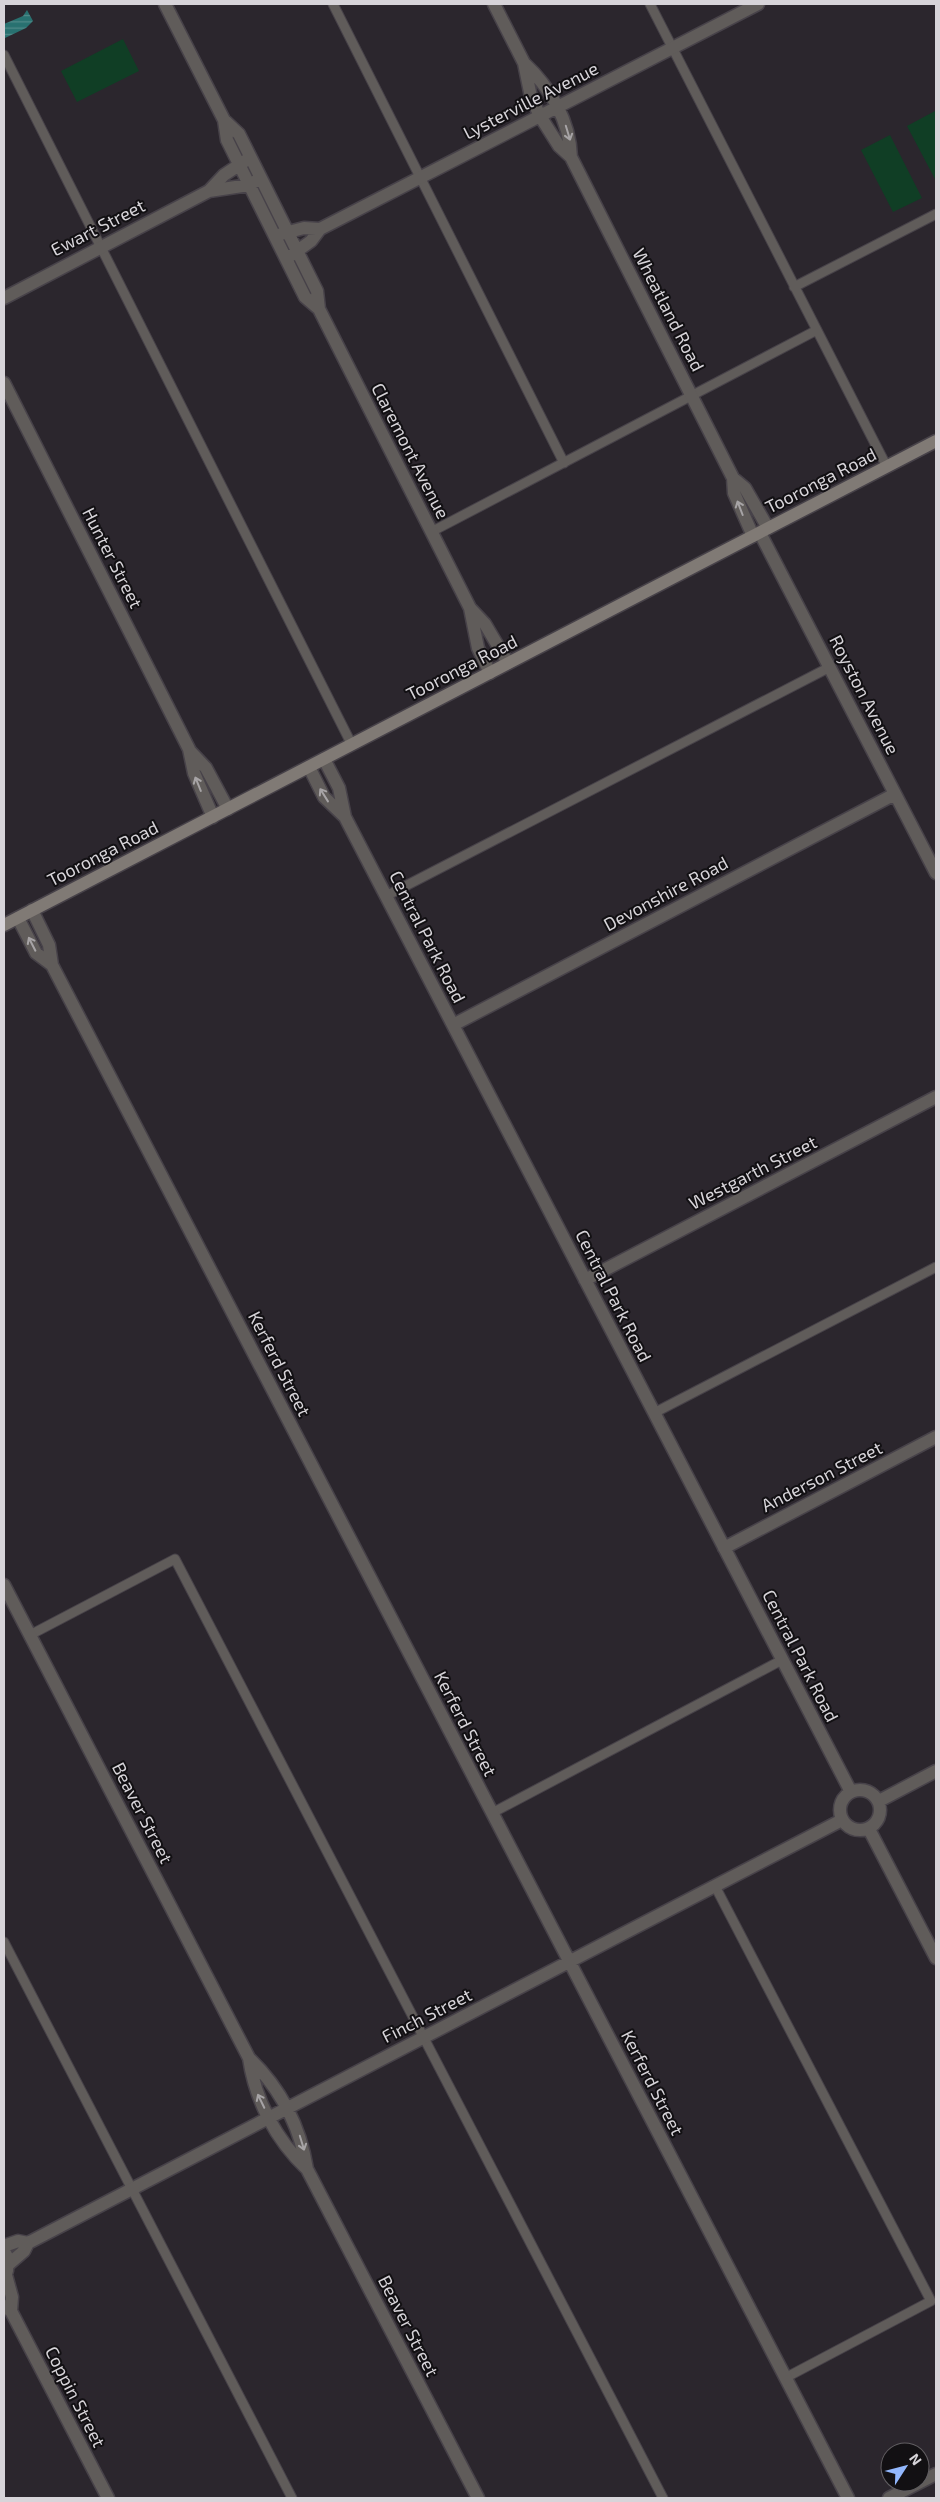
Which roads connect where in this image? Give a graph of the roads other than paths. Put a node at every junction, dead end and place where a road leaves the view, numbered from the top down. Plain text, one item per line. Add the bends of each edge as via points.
1 (165, 4) edge
2 (333, 4) edge
3 (494, 4) edge
4 (650, 4) edge
5 (758, 4) edge
6 (672, 48) junction
7 (4, 54) edge
8 (524, 63) junction
9 (557, 107) junction
10 (540, 116) junction
11 (571, 157) junction
12 (245, 161) junction
13 (421, 177) junction
14 (255, 182) junction
15 (209, 191) junction
16 (936, 214) edge
17 (320, 229) junction
18 (281, 234) junction
19 (100, 246) junction
20 (292, 256) junction
21 (794, 286) junction
22 (4, 298) edge
23 (817, 330) junction
24 (4, 383) edge
25 (692, 396) junction
26 (936, 441) edge
27 (564, 463) junction
28 (887, 467) junction
29 (431, 532) junction
30 (760, 532) junction
31 (470, 608) junction
32 (508, 664) junction
33 (830, 667) junction
34 (490, 673) junction
35 (352, 745) junction
36 (189, 749) junction
37 (324, 759) junction
38 (309, 767) junction
39 (895, 794) junction
40 (228, 809) junction
41 (213, 817) junction
42 (345, 817) junction
43 (936, 873) edge
44 (386, 896) junction
45 (32, 910) junction
46 (18, 918) junction
47 (4, 925) edge
48 (52, 966) junction
49 (453, 1025) junction
50 (936, 1097) edge
51 (936, 1267) edge
52 (585, 1280) junction
53 (654, 1413) junction
54 (936, 1437) edge
55 (724, 1548) junction
56 (4, 1585) edge
57 (30, 1635) junction
58 (782, 1660) junction
59 (936, 1771) edge
60 (851, 1792) junction
61 (879, 1801) junction
62 (492, 1813) junction
63 (842, 1820) junction
64 (869, 1829) junction
65 (715, 1886) junction
66 (4, 1942) edge
67 (936, 1958) edge
68 (569, 1962) junction
69 (424, 2038) junction
70 (249, 2058) junction
71 (286, 2109) junction
72 (269, 2118) junction
73 (307, 2169) junction
74 (132, 2189) junction
75 (28, 2243) junction
76 (4, 2246) edge
77 (4, 2251) edge
78 (6, 2272) edge
79 (7, 2308) edge
80 (785, 2378) junction
81 (936, 2474) edge
82 (108, 2498) edge
83 (292, 2498) edge
84 (478, 2498) edge
85 (663, 2498) edge
86 (848, 2498) edge
87 (889, 2498) edge

1 - 12 street, Claremont Avenue via 224,120 227,140
2 - 13 lane
3 - 8 street, Wheatland Road
4 - 6 lane
5 - 6 street, Lysterville Avenue
6 - 9 street, Lysterville Avenue
6 - 21 lane
7 - 19 lane
8 - 9 street, Wheatland Road via 538,76
8 - 10 street, Wheatland Road via 531,97
9 - 10 street, Lysterville Avenue
9 -> 11 street, Wheatland Road via 570,140
10 - 11 street, Wheatland Road via 559,146
10 - 13 street, Lysterville Avenue
11 - 25 street, Wheatland Road
12 - 14 street, Claremont Avenue
12 - 15 street, Ewart Street via 224,175
13 - 17 street, Lysterville Avenue
13 - 27 lane
14 - 15 street, Ewart Street
14 - 18 street, Claremont Avenue
15 - 19 street, Ewart Street
16 - 21 lane
17 - 18 street, Lysterville Avenue
17 - 20 street, Lysterville Avenue
18 - 20 street, Claremont Avenue
19 - 22 street, Ewart Street
19 - 35 lane
20 - 29 street, Claremont Avenue via 317,291 319,309
21 - 23 lane
23 - 25 lane
23 - 28 lane
24 - 36 street, Hunter Street
25 - 27 lane
25 - 30 street, Wheatland Road via 733,478 734,493
26 - 28 main road, Tooronga Road
27 - 29 lane
28 - 30 main road, Tooronga Road
29 - 31 street, Claremont Avenue
30 - 32 main road, Tooronga Road
30 - 33 street, Royston Avenue
31 - 32 street, Claremont Avenue via 485,624
31 - 34 street, Claremont Avenue via 478,648
32 - 34 main road, Tooronga Road
33 - 39 street, Royston Avenue
33 - 44 lane
34 - 35 main road, Tooronga Road
35 - 37 main road, Tooronga Road
36 - 40 street, Hunter Street via 206,768
41 -> 36 street, Hunter Street via 194,773
37 - 38 main road, Tooronga Road
37 - 42 street, Central Park Road via 341,794
38 - 40 main road, Tooronga Road
42 -> 38 street, Central Park Road via 324,796
39 - 43 street, Royston Avenue
39 - 49 street, Devonshire Road
40 - 41 main road, Tooronga Road
41 - 45 main road, Tooronga Road
42 - 44 street, Central Park Road
44 - 49 street, Central Park Road
45 - 46 main road, Tooronga Road
45 - 48 street, Kerferd Street via 49,945
46 - 47 main road, Tooronga Road
48 -> 46 street, Kerferd Street via 36,953
48 - 62 street, Kerferd Street
49 - 52 street, Central Park Road
50 - 52 street, Westgarth Street
51 - 53 lane
52 - 53 street, Central Park Road
53 - 55 street, Central Park Road
54 - 55 street, Anderson Street
55 - 58 street, Central Park Road
56 - 57 street, Beaver Street
57 - 69 lane via 175,1559
57 - 70 street, Beaver Street
58 - 60 street, Central Park Road
58 - 62 lane
59 - 61 street
60 - 61 street via 866,1790
60 - 63 street via 840,1804
61 - 64 street via 880,1817
62 - 68 street, Kerferd Street
63 - 64 street via 854,1829
63 - 65 street, Finch Street
64 - 67 street
65 - 68 street, Finch Street
65 - 80 lane via 931,2301
66 - 74 lane
68 - 69 street, Finch Street
68 - 80 street, Kerferd Street
69 - 71 street, Finch Street
69 - 85 lane
70 - 71 street, Beaver Street via 267,2076
72 -> 70 street, Beaver Street via 252,2080
71 - 72 street, Finch Street
71 -> 73 street, Beaver Street via 303,2144
72 - 73 street, Beaver Street via 288,2152
72 - 74 street, Finch Street
73 - 84 street, Beaver Street
74 - 75 street, Finch Street
74 - 83 lane
75 - 76 street, Finch Street via 18,2241
75 - 78 street, Finch Street
77 - 78 street, Coppin Street
78 - 79 street, Coppin Street via 12,2297
79 - 82 street, Coppin Street
80 - 86 street, Kerferd Street
81 - 87 street

